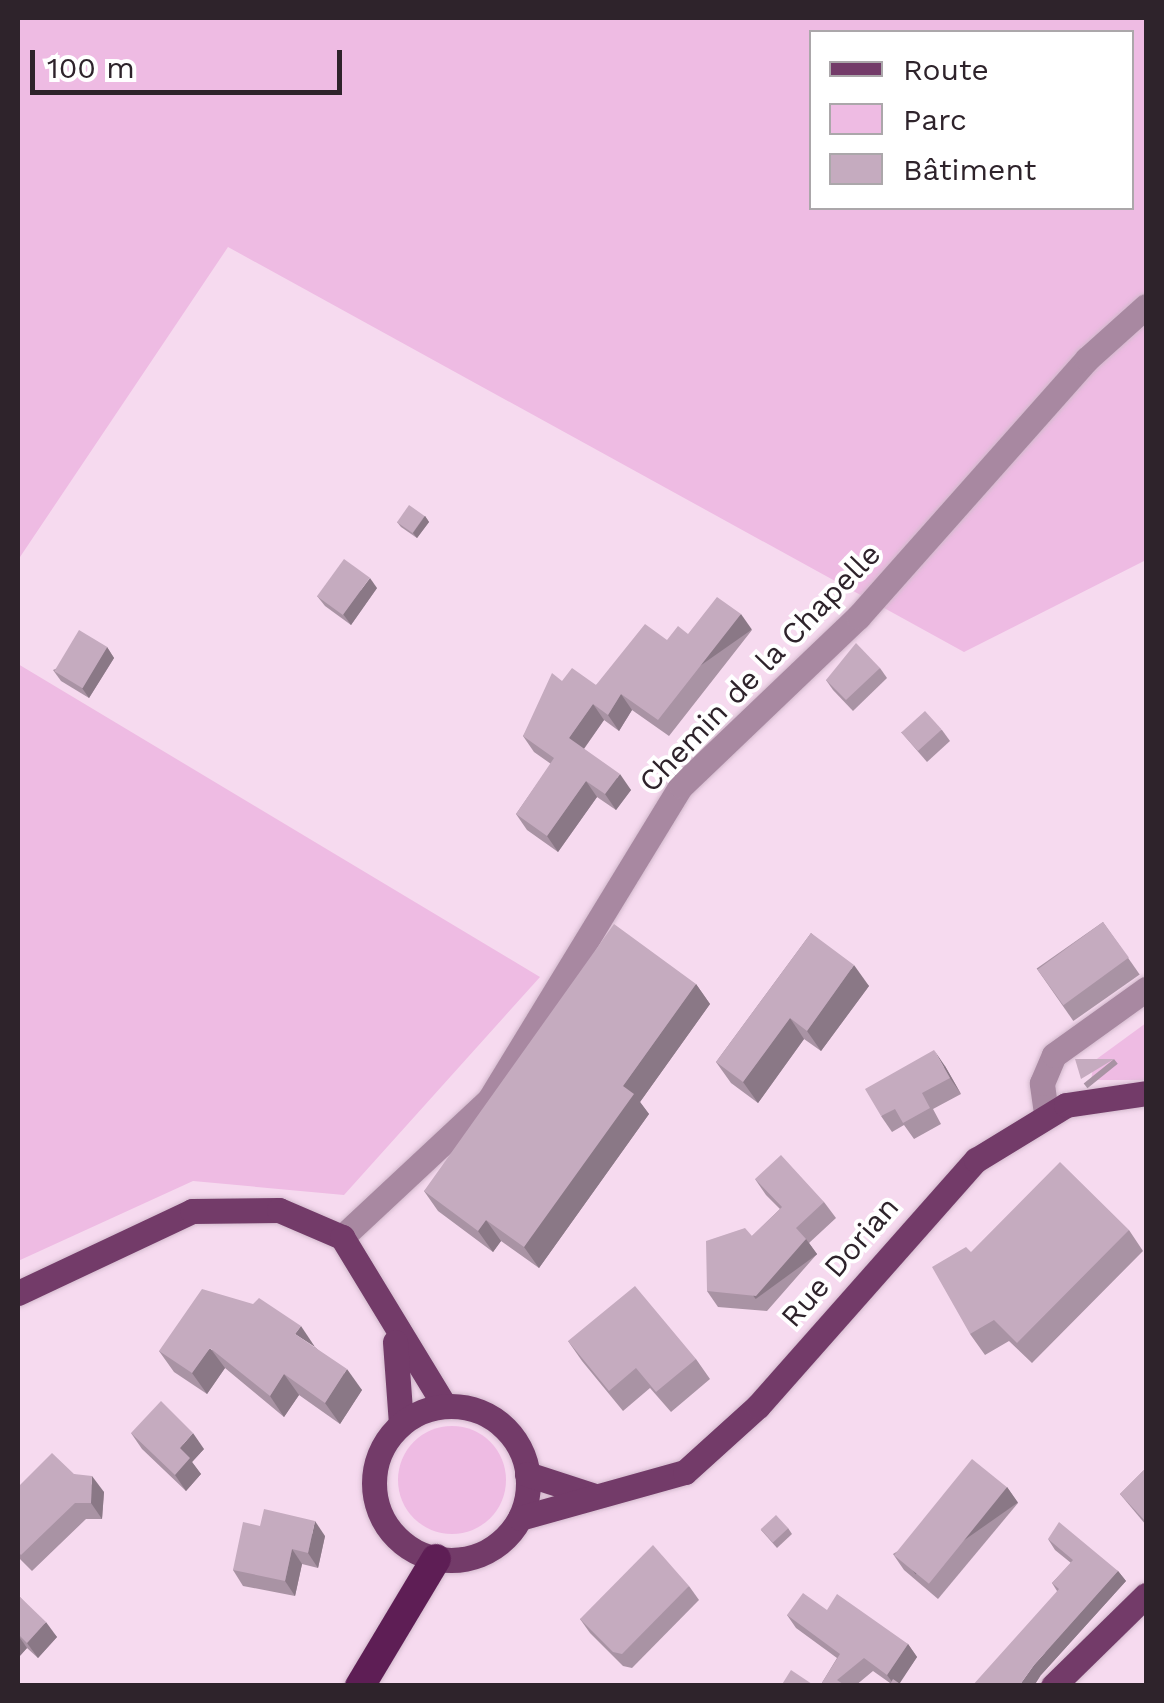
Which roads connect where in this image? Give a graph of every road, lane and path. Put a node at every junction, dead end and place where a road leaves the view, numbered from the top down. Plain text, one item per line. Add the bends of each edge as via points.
1 (1146, 306) edge
2 (1146, 988) edge
3 (1146, 1094) edge
4 (1046, 1113) junction
5 (342, 1238) junction
6 (18, 1293) edge
7 (390, 1318) junction
8 (443, 1402) junction
9 (402, 1424) junction
10 (528, 1474) junction
11 (596, 1496) junction
12 (520, 1518) junction
13 (436, 1559) junction
14 (1146, 1594) edge
15 (1146, 1614) edge
16 (360, 1686) edge
17 (1053, 1686) edge
18 (1077, 1686) edge

1 - 5 street, Chemin de la Chapelle via 1087,359 858,617 682,786 489,1100
2 - 4 street via 1054,1055 1042,1083
3 - 4 main road, Rue Dorian
4 - 11 main road, Rue Dorian via 976,1160 717,1448 653,1488
5 - 6 main road via 279,1210 192,1212
5 - 7 main road
7 - 8 main road
7 - 9 main road
8 - 9 main road
8 - 10 main road via 497,1422
9 - 13 main road via 380,1453 376,1498 392,1534
10 - 11 main road, Rue Dorian
10 - 12 main road
11 - 12 main road, Rue Dorian
12 - 13 main road via 476,1556
13 - 16 highway
14 - 17 main road
15 - 18 main road

